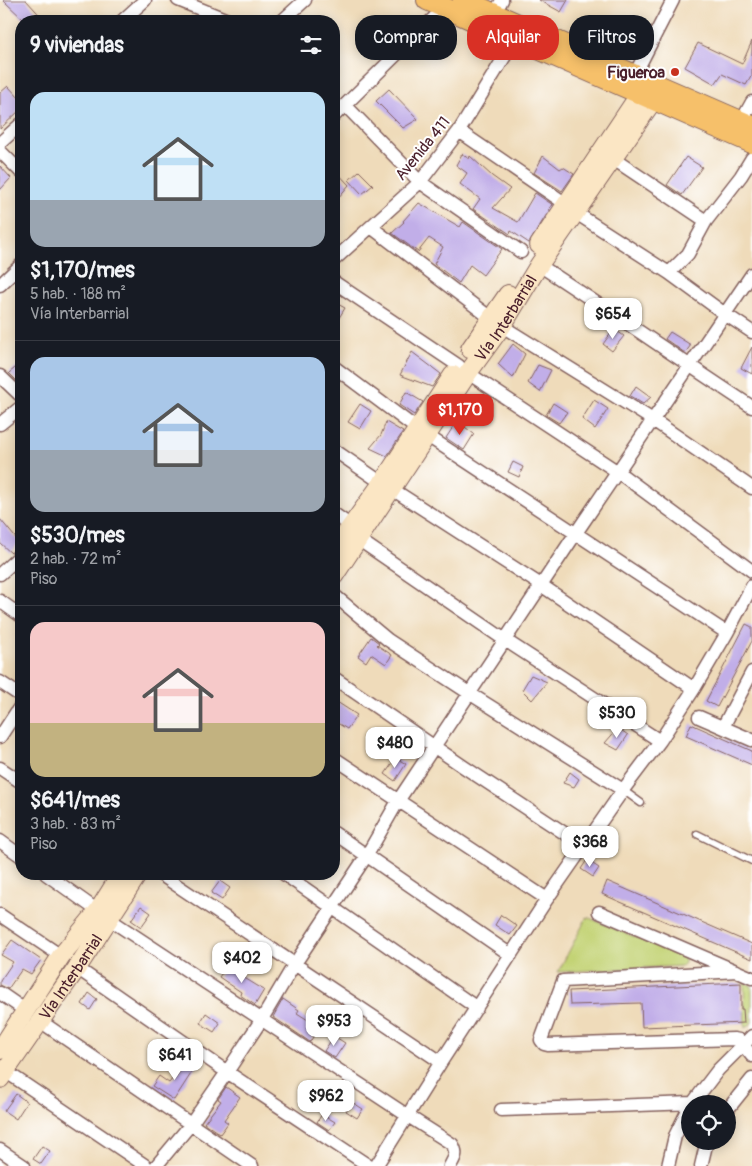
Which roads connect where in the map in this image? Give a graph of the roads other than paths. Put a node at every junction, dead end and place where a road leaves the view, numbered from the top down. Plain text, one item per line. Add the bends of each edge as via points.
1 (145, 0) edge
2 (178, 0) edge
3 (305, 0) edge
4 (463, 0) edge
5 (673, 0) edge
6 (436, 4) edge
7 (498, 7) edge
8 (129, 15) edge
9 (215, 15) edge
10 (289, 15) edge
11 (467, 17) edge
12 (559, 54) edge
13 (502, 60) edge
14 (648, 87) junction
15 (752, 102) edge
16 (345, 105) junction
17 (340, 110) edge
18 (747, 124) edge
19 (15, 129) edge
20 (458, 130) junction
21 (0, 143) edge
22 (752, 143) edge
23 (0, 151) edge
24 (612, 158) junction
25 (752, 158) edge
26 (15, 166) edge
27 (420, 182) junction
28 (571, 209) junction
29 (706, 221) junction
30 (370, 227) junction
31 (521, 252) dead end
32 (340, 254) edge
33 (539, 265) junction
34 (15, 271) edge
35 (669, 273) junction
36 (752, 274) edge
37 (0, 285) edge
38 (340, 286) edge
39 (725, 314) junction
40 (497, 322) junction
41 (752, 332) edge
42 (689, 366) junction
43 (464, 369) junction
44 (340, 372) edge
45 (0, 376) edge
46 (15, 390) edge
47 (752, 407) edge
48 (15, 412) edge
49 (653, 420) junction
50 (0, 424) edge
51 (422, 433) junction
52 (340, 454) edge
53 (618, 472) junction
54 (387, 486) junction
55 (752, 488) edge
56 (340, 519) edge
57 (355, 532) junction
58 (576, 533) junction
59 (340, 545) edge
60 (15, 560) edge
61 (340, 563) edge
62 (752, 571) edge
63 (0, 574) edge
64 (541, 585) junction
65 (752, 586) edge
66 (340, 600) edge
67 (0, 601) edge
68 (15, 612) edge
69 (727, 633) junction
70 (505, 640) junction
71 (752, 672) edge
72 (0, 682) edge
73 (340, 682) edge
74 (694, 689) junction
75 (15, 692) edge
76 (469, 694) junction
77 (15, 714) edge
78 (699, 717) dead end
79 (723, 728) junction
80 (0, 737) edge
81 (752, 740) edge
82 (660, 741) junction
83 (434, 747) junction
84 (340, 762) edge
85 (0, 768) edge
86 (15, 778) edge
87 (623, 790) junction
88 (398, 801) junction
89 (641, 803) dead end
90 (697, 834) dead end
91 (340, 837) edge
92 (0, 840) edge
93 (584, 846) junction
94 (15, 851) edge
95 (367, 855) junction
96 (752, 861) edge
97 (54, 880) edge
98 (118, 880) edge
99 (133, 880) edge
100 (169, 880) edge
101 (293, 880) edge
102 (547, 899) junction
103 (332, 907) junction
104 (599, 912) dead end
105 (0, 915) edge
106 (103, 915) junction
107 (512, 955) junction
108 (61, 956) junction
109 (294, 965) junction
110 (77, 968) junction
111 (737, 971) junction
112 (752, 978) edge
113 (0, 993) edge
114 (477, 1008) junction
115 (26, 1011) junction
116 (262, 1020) junction
117 (40, 1021) junction
118 (748, 1040) edge
119 (0, 1050) edge
120 (752, 1056) edge
121 (441, 1062) junction
122 (228, 1072) junction
123 (3, 1075) edge
124 (752, 1080) edge
125 (698, 1095) edge
126 (736, 1099) edge
127 (681, 1104) edge
128 (501, 1110) dead end
129 (408, 1116) junction
130 (191, 1124) junction
131 (681, 1124) edge
132 (0, 1150) edge
133 (705, 1150) edge
134 (21, 1165) edge
135 (146, 1166) edge
136 (156, 1166) edge
137 (252, 1166) edge
138 (369, 1166) edge
139 (376, 1166) edge
140 (450, 1166) edge
141 (668, 1166) edge
142 (701, 1166) edge

1 - 8 street
2 - 9 street
3 - 10 street
4 - 7 main road
5 - 14 street
6 - 11 main road
6 - 16 street
7 - 14 main road
12 - 14 main road
13 - 20 street, Avenida 411
14 - 18 main road
14 - 22 main road
14 - 24 main road, Vía Interbarrial
14 - 28 main road, Vía Interbarrial
15 - 18 street
16 - 17 street
16 - 27 street
19 - 21 street
20 - 27 street, Avenida 411
20 - 28 street
23 - 26 street
24 - 28 main road, Vía Interbarrial
24 - 29 street
25 - 29 street
27 - 30 street, Avenida 411
27 - 31 street
28 - 33 main road, Vía Interbarrial
28 - 35 street
28 - 40 main road, Vía Interbarrial
29 - 35 street via 688,254
30 - 32 street, Avenida 411
30 - 40 street
33 - 40 main road, Vía Interbarrial
33 - 42 street
34 - 37 street
35 - 39 street
36 - 39 street
38 - 43 street
39 - 41 street
39 - 42 street
40 - 43 main road, Vía Interbarrial
40 - 49 street
42 - 47 street
42 - 49 street
43 - 51 main road, Vía Interbarrial
43 - 53 street
44 - 51 street
45 - 46 street
48 - 50 street
49 - 53 street
49 - 55 street
51 - 54 main road, Vía Interbarrial
51 - 58 street
52 - 54 street
53 - 58 street
53 - 62 street
54 - 57 main road, Vía Interbarrial
54 - 64 street
56 - 57 street
57 - 59 main road, Vía Interbarrial
57 - 61 main road, Vía Interbarrial
57 - 70 street
58 - 64 street
58 - 69 street
60 - 63 street
64 - 70 street
64 - 74 street
65 - 69 street
66 - 76 street via 388,640
67 - 68 street
69 - 74 street
70 - 76 street
70 - 82 street
71 - 79 street
72 - 75 street
73 - 83 street
74 - 82 street
76 - 83 street
76 - 87 street
77 - 80 street
78 - 79 street
79 - 81 street
82 - 87 street
83 - 88 street
83 - 93 street
84 - 88 street
85 - 86 street
87 - 89 lane
87 - 93 street
88 - 95 street
88 - 102 street
90 - 96 lane
91 - 95 street
92 - 94 street
93 - 102 street
95 - 103 street
95 - 107 street
97 - 106 street
98 - 106 main road, Vía Interbarrial
99 - 106 main road, Vía Interbarrial
100 - 109 street
101 - 103 street
102 - 107 street
103 - 109 street
103 - 114 street
104 - 111 street
105 - 108 street
106 - 108 main road, Vía Interbarrial
106 - 110 main road, Vía Interbarrial
106 - 116 street
107 - 114 street
108 - 115 main road, Vía Interbarrial
109 - 116 street
109 - 121 street
110 - 117 main road, Vía Interbarrial
110 - 122 street
111 - 112 street
111 - 118 street via 563,981 541,1038 548,1045
113 - 115 street
114 - 121 street
115 - 119 main road, Vía Interbarrial
116 - 122 street
116 - 129 street
117 - 123 main road, Vía Interbarrial
117 - 130 street
118 - 120 street
118 - 125 street
121 - 129 street
122 - 130 street
122 - 138 street
123 - 135 street
124 - 126 street
127 - 128 street
129 - 139 street
129 - 140 street via 452,1144 456,1156
130 - 136 street
130 - 137 street
131 - 141 street
132 - 134 street
133 - 142 street

